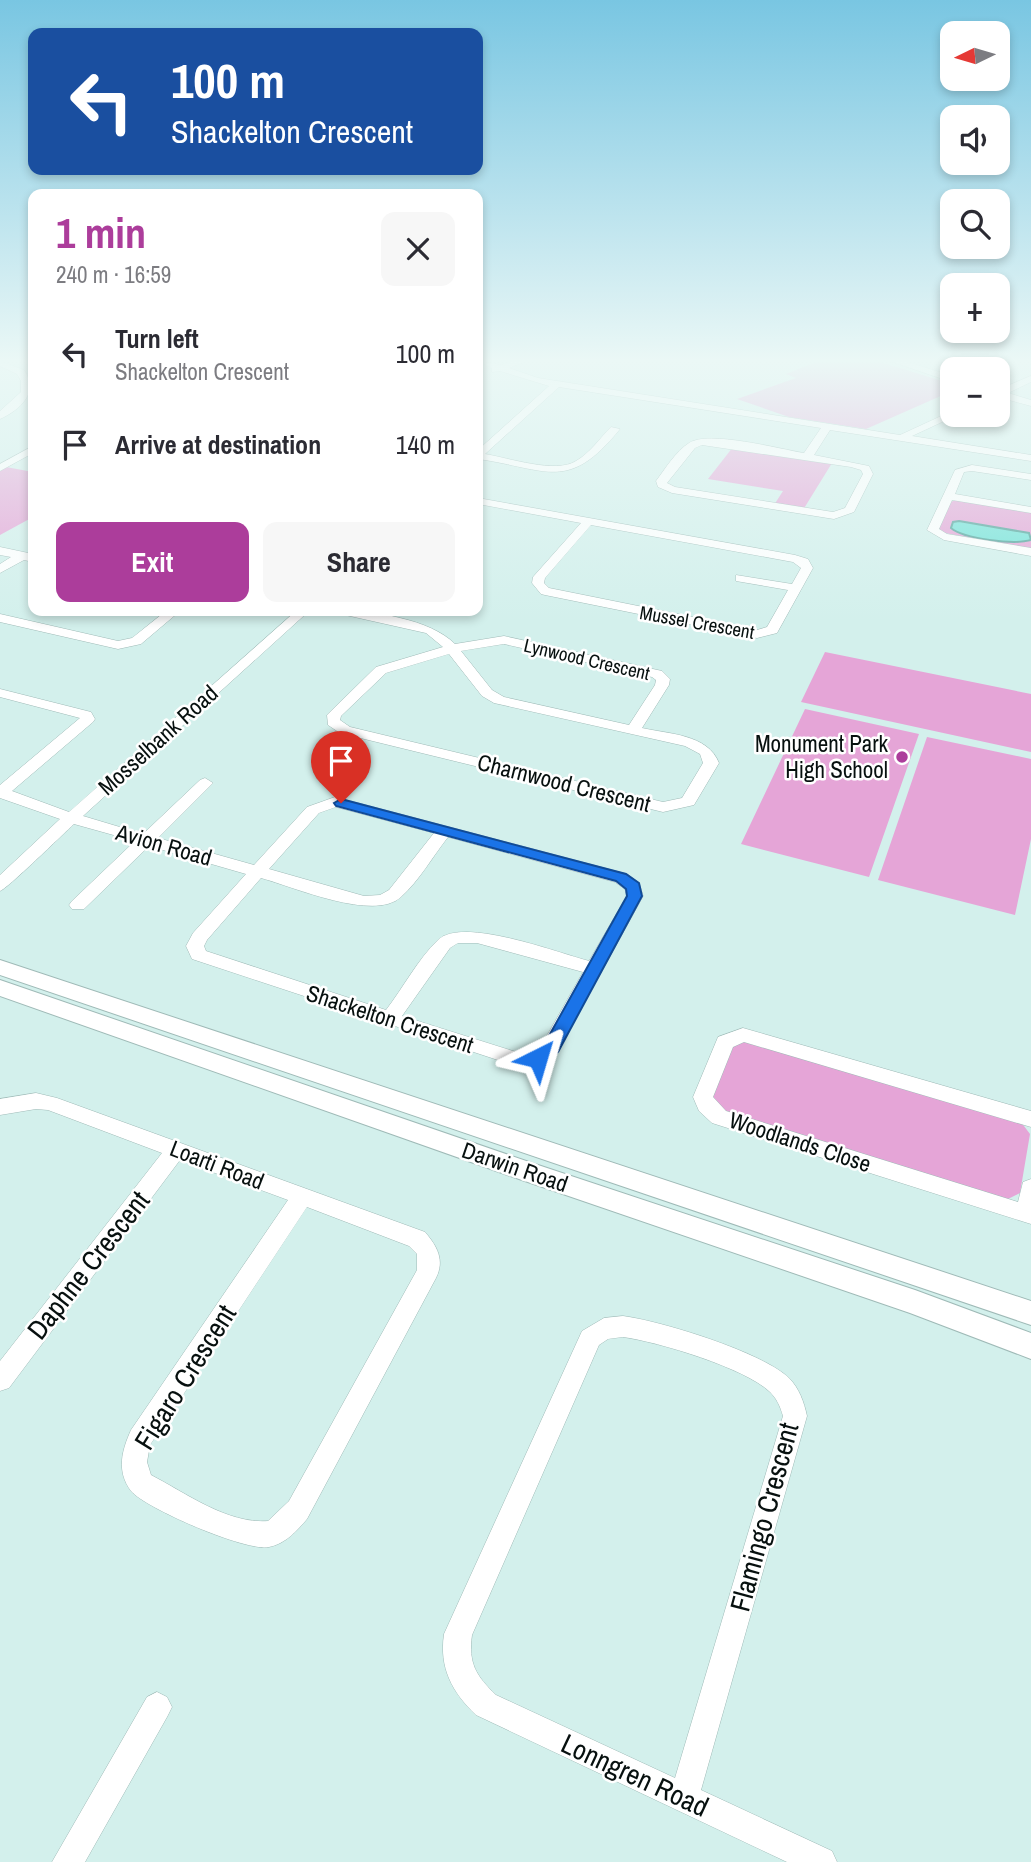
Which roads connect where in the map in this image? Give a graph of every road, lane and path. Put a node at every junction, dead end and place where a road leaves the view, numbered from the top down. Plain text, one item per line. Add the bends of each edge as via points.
1 (596, 448) edge
2 (689, 448) edge
3 (751, 448) edge
4 (813, 448) edge
5 (965, 448) edge
6 (28, 452) edge
7 (483, 456) edge
8 (807, 457) junction
9 (1031, 458) edge
10 (0, 468) edge
11 (1031, 477) edge
12 (948, 496) junction
13 (483, 502) edge
14 (492, 504) junction
15 (1031, 510) edge
16 (483, 513) edge
17 (589, 521) junction
18 (0, 551) edge
19 (1031, 552) edge
20 (27, 557) edge
21 (0, 569) edge
22 (740, 578) dead end
23 (796, 588) junction
24 (168, 616) edge
25 (297, 616) edge
26 (368, 616) edge
27 (0, 618) edge
28 (452, 651) junction
29 (0, 693) edge
30 (633, 730) junction
31 (205, 783) dead end
32 (0, 793) edge
33 (71, 818) junction
34 (444, 831) junction
35 (147, 840) junction
36 (257, 872) junction
37 (7, 873) edge
38 (0, 886) edge
39 (78, 905) dead end
40 (0, 967) edge
41 (594, 969) junction
42 (0, 988) edge
43 (390, 1018) junction
44 (0, 1107) edge
45 (1031, 1119) edge
46 (177, 1150) junction
47 (1031, 1188) edge
48 (302, 1197) junction
49 (1029, 1214) edge
50 (428, 1251) joint
51 (1031, 1313) edge
52 (1031, 1346) edge
53 (0, 1380) edge
54 (459, 1674) joint
55 (157, 1707) dead end
56 (684, 1797) junction
57 (68, 1862) edge
58 (821, 1862) edge

1 - 7 street via 571,467
2 - 8 street via 661,483 673,490 820,516 847,512 869,474 867,470
3 - 8 street
4 - 8 street
5 - 9 street
6 - 10 street
11 - 12 street via 965,468 959,471
12 - 15 street
12 - 19 street via 933,530 938,535
13 - 14 street, Mussel Crescent
14 - 16 street
14 - 17 street, Mussel Crescent
17 - 23 street, Mussel Crescent via 801,561 807,568
17 - 23 street, Mussel Crescent via 539,577 545,591 757,634 772,629
18 - 20 street
20 - 21 street
22 - 23 street
24 - 27 street via 136,641 118,645
25 - 33 street, Mosselbank Road
26 - 28 street via 430,630
28 - 30 street, Charnwood Crescent via 493,698
28 - 30 street, Lynwood Crescent via 504,640 657,674 662,685
28 - 30 street, Charnwood Crescent via 382,670 334,715 333,722 345,730 652,806 688,802 711,763 707,752 690,743
29 - 32 street via 88,718
31 - 35 street
32 - 33 street, Avion Road
33 - 35 street, Avion Road
33 - 37 street, Mosselbank Road
34 - 36 street, Shackelton Crescent via 329,803 313,810
34 - 36 street, Avion Road via 394,894 376,902
34 - 41 street, Shackelton Crescent via 621,878 633,887 635,896
35 - 36 street, Avion Road
35 - 39 street
36 - 43 street, Shackelton Crescent via 199,937 198,955
37 - 38 street, Mosselbank Road
40 - 51 street, Darwin Road
41 - 43 street via 477,937 454,937 443,944
41 - 43 street, Shackelton Crescent via 552,1048 538,1058 516,1059
42 - 52 street, Darwin Road
44 - 46 street, Loarti Road via 50,1103
45 - 49 street, Woodlands Close via 749,1036 725,1042 703,1092 706,1106 719,1116
46 - 48 street, Loarti Road
46 - 53 street, Daphne Crescent
47 - 49 street, Woodlands Close
48 - 50 street, Loarti Road via 417,1239
48 - 50 street, Figaro Crescent via 134,1453 135,1475 142,1484 244,1533 265,1535 281,1529 299,1510 428,1271
54 - 56 street, Lonngren Road via 486,1705
54 - 56 street, Flamingo Crescent via 454,1655 458,1634 595,1331 613,1325 642,1326 775,1380 792,1403 793,1432
55 - 57 street
56 - 58 street, Lonngren Road

